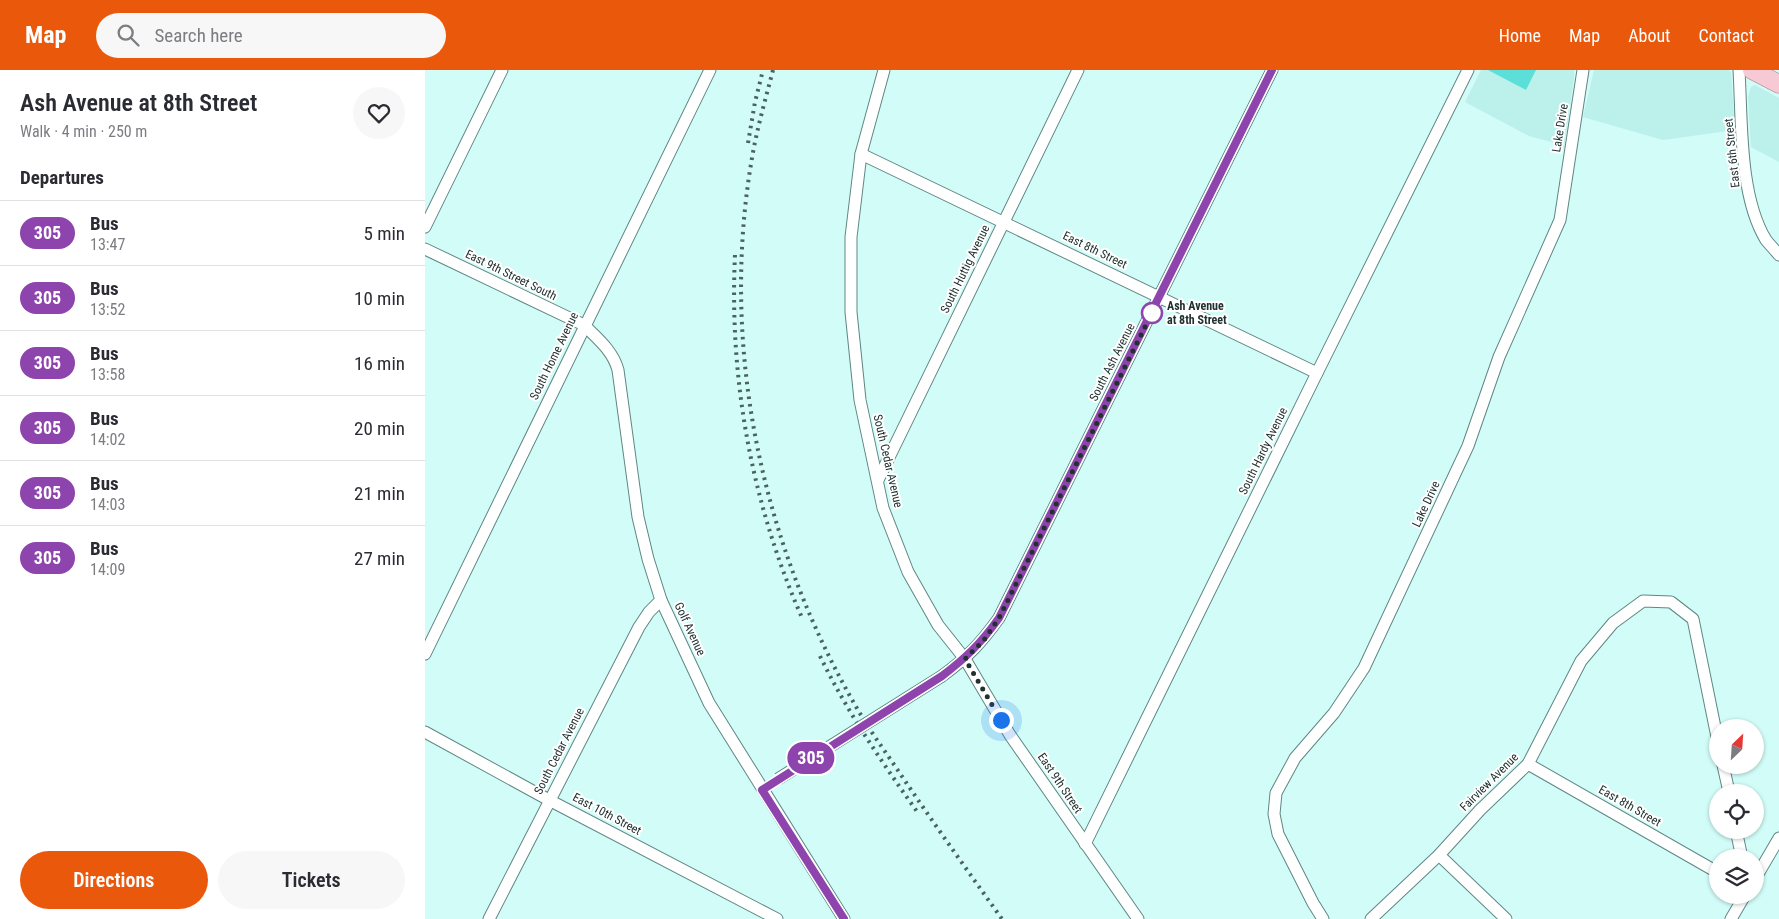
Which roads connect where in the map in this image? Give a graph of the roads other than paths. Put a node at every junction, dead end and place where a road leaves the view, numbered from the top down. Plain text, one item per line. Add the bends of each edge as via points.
1 (503, 70) edge
2 (710, 70) edge
3 (883, 70) edge
4 (1078, 70) edge
5 (1273, 70) edge
6 (1469, 70) edge
7 (1583, 70) edge
8 (1739, 70) edge
9 (1752, 70) edge
10 (1779, 84) edge
11 (861, 154) junction
12 (1003, 222) junction
13 (425, 227) edge
14 (425, 249) edge
15 (1779, 255) edge
16 (1160, 297) junction
17 (585, 325) junction
18 (1317, 373) junction
19 (878, 480) junction
20 (661, 600) junction
21 (425, 654) edge
22 (965, 659) junction
23 (1713, 719) edge
24 (425, 732) edge
25 (1528, 764) junction
26 (762, 790) junction
27 (549, 800) junction
28 (1779, 838) edge
29 (1085, 844) junction
30 (1439, 854) junction
31 (1764, 864) edge
32 (1709, 867) edge
33 (1740, 904) edge
34 (489, 919) edge
35 (777, 919) edge
36 (844, 919) edge
37 (1138, 919) edge
38 (1323, 919) edge
39 (1371, 919) edge
40 (1506, 919) edge
41 (1731, 919) edge

1 - 13 street
2 - 17 street, South Home Avenue
3 - 11 street, South Cedar Avenue
4 - 12 street, South Huttig Avenue
5 - 16 street, South Ash Avenue
6 - 18 street, South Hardy Avenue
7 - 38 street, Lake Drive via 1560,220 1499,357 1468,446 1364,668 1335,713 1295,758 1276,793 1274,814 1278,834
8 - 15 street, East 6th Street via 1745,168 1755,215 1767,241
9 - 10 main road
11 - 12 street, East 8th Street
11 - 19 street, South Cedar Avenue via 851,237 851,312 860,400
12 - 16 street, East 8th Street
12 - 19 street, South Huttig Avenue
14 - 17 street, East 9th Street South
16 - 18 street, East 8th Street
16 - 22 street, South Ash Avenue via 999,618
17 - 20 street, Golf Avenue via 605,346 618,370 639,517
17 - 21 street, South Home Avenue
18 - 29 street, South Hardy Avenue
19 - 22 street, South Cedar Avenue via 883,508 908,572 938,626
20 - 26 street, Golf Avenue via 709,703
20 - 27 street, South Cedar Avenue via 639,627
22 - 26 street, bridge
22 - 29 street, East 9th Street via 1010,735
23 - 25 street, Fairview Avenue via 1693,619 1671,602 1643,601 1613,623 1581,661
24 - 27 street, East 10th Street
25 - 30 street, Fairview Avenue
25 - 32 street, East 8th Street
26 - 36 street, Golf Avenue
27 - 34 street, South Cedar Avenue
27 - 35 street, East 10th Street
28 - 31 street
29 - 37 street, East 9th Street
30 - 39 street, Fairview Avenue
30 - 40 street
33 - 41 street

